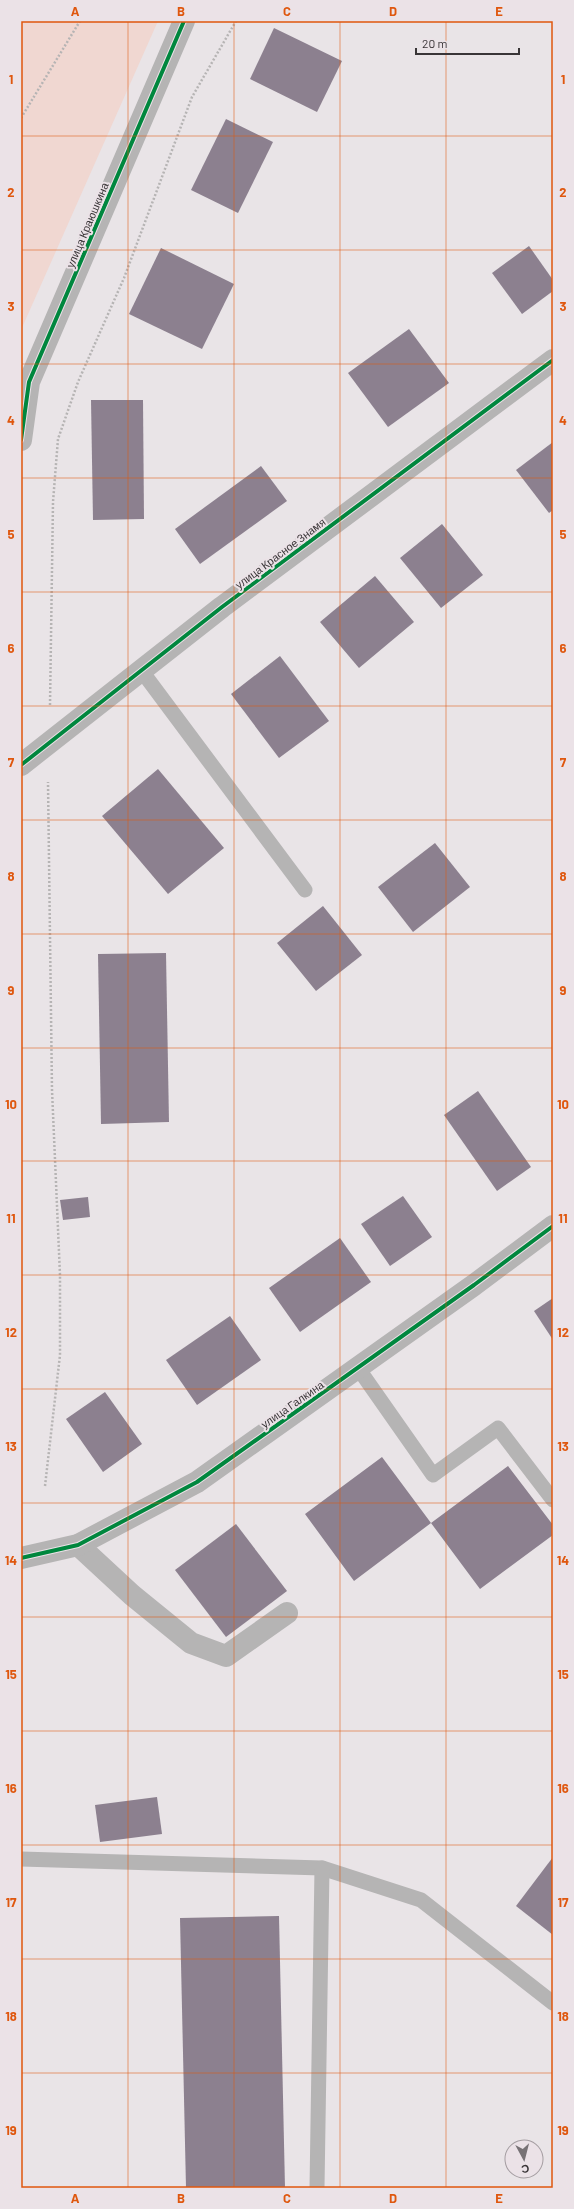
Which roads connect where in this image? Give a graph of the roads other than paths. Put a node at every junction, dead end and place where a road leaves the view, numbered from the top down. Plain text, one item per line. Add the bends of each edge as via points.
1 (184, 21) edge
2 (553, 360) edge
3 (21, 440) edge
4 (141, 670) junction
5 (21, 765) edge
6 (305, 890) dead end
7 (553, 1226) edge
8 (358, 1368) junction
9 (553, 1500) edge
10 (78, 1545) junction
11 (21, 1558) edge
12 (287, 1613) dead end
13 (21, 1859) edge
14 (322, 1868) junction
15 (553, 2003) edge
16 (317, 2188) edge

1 - 3 street, улица Краюшкина via 30,382
2 - 4 street, улица Красное Знамя via 222,606
4 - 5 street, улица Красное Знамя
4 - 6 lane
7 - 8 street, улица Галкина
8 - 9 lane via 433,1475 498,1428
8 - 10 street, улица Галкина via 198,1482
10 - 11 street, улица Галкина
10 - 12 street via 132,1595 191,1643 226,1656
13 - 14 lane
14 - 15 lane via 421,1900
14 - 16 lane

